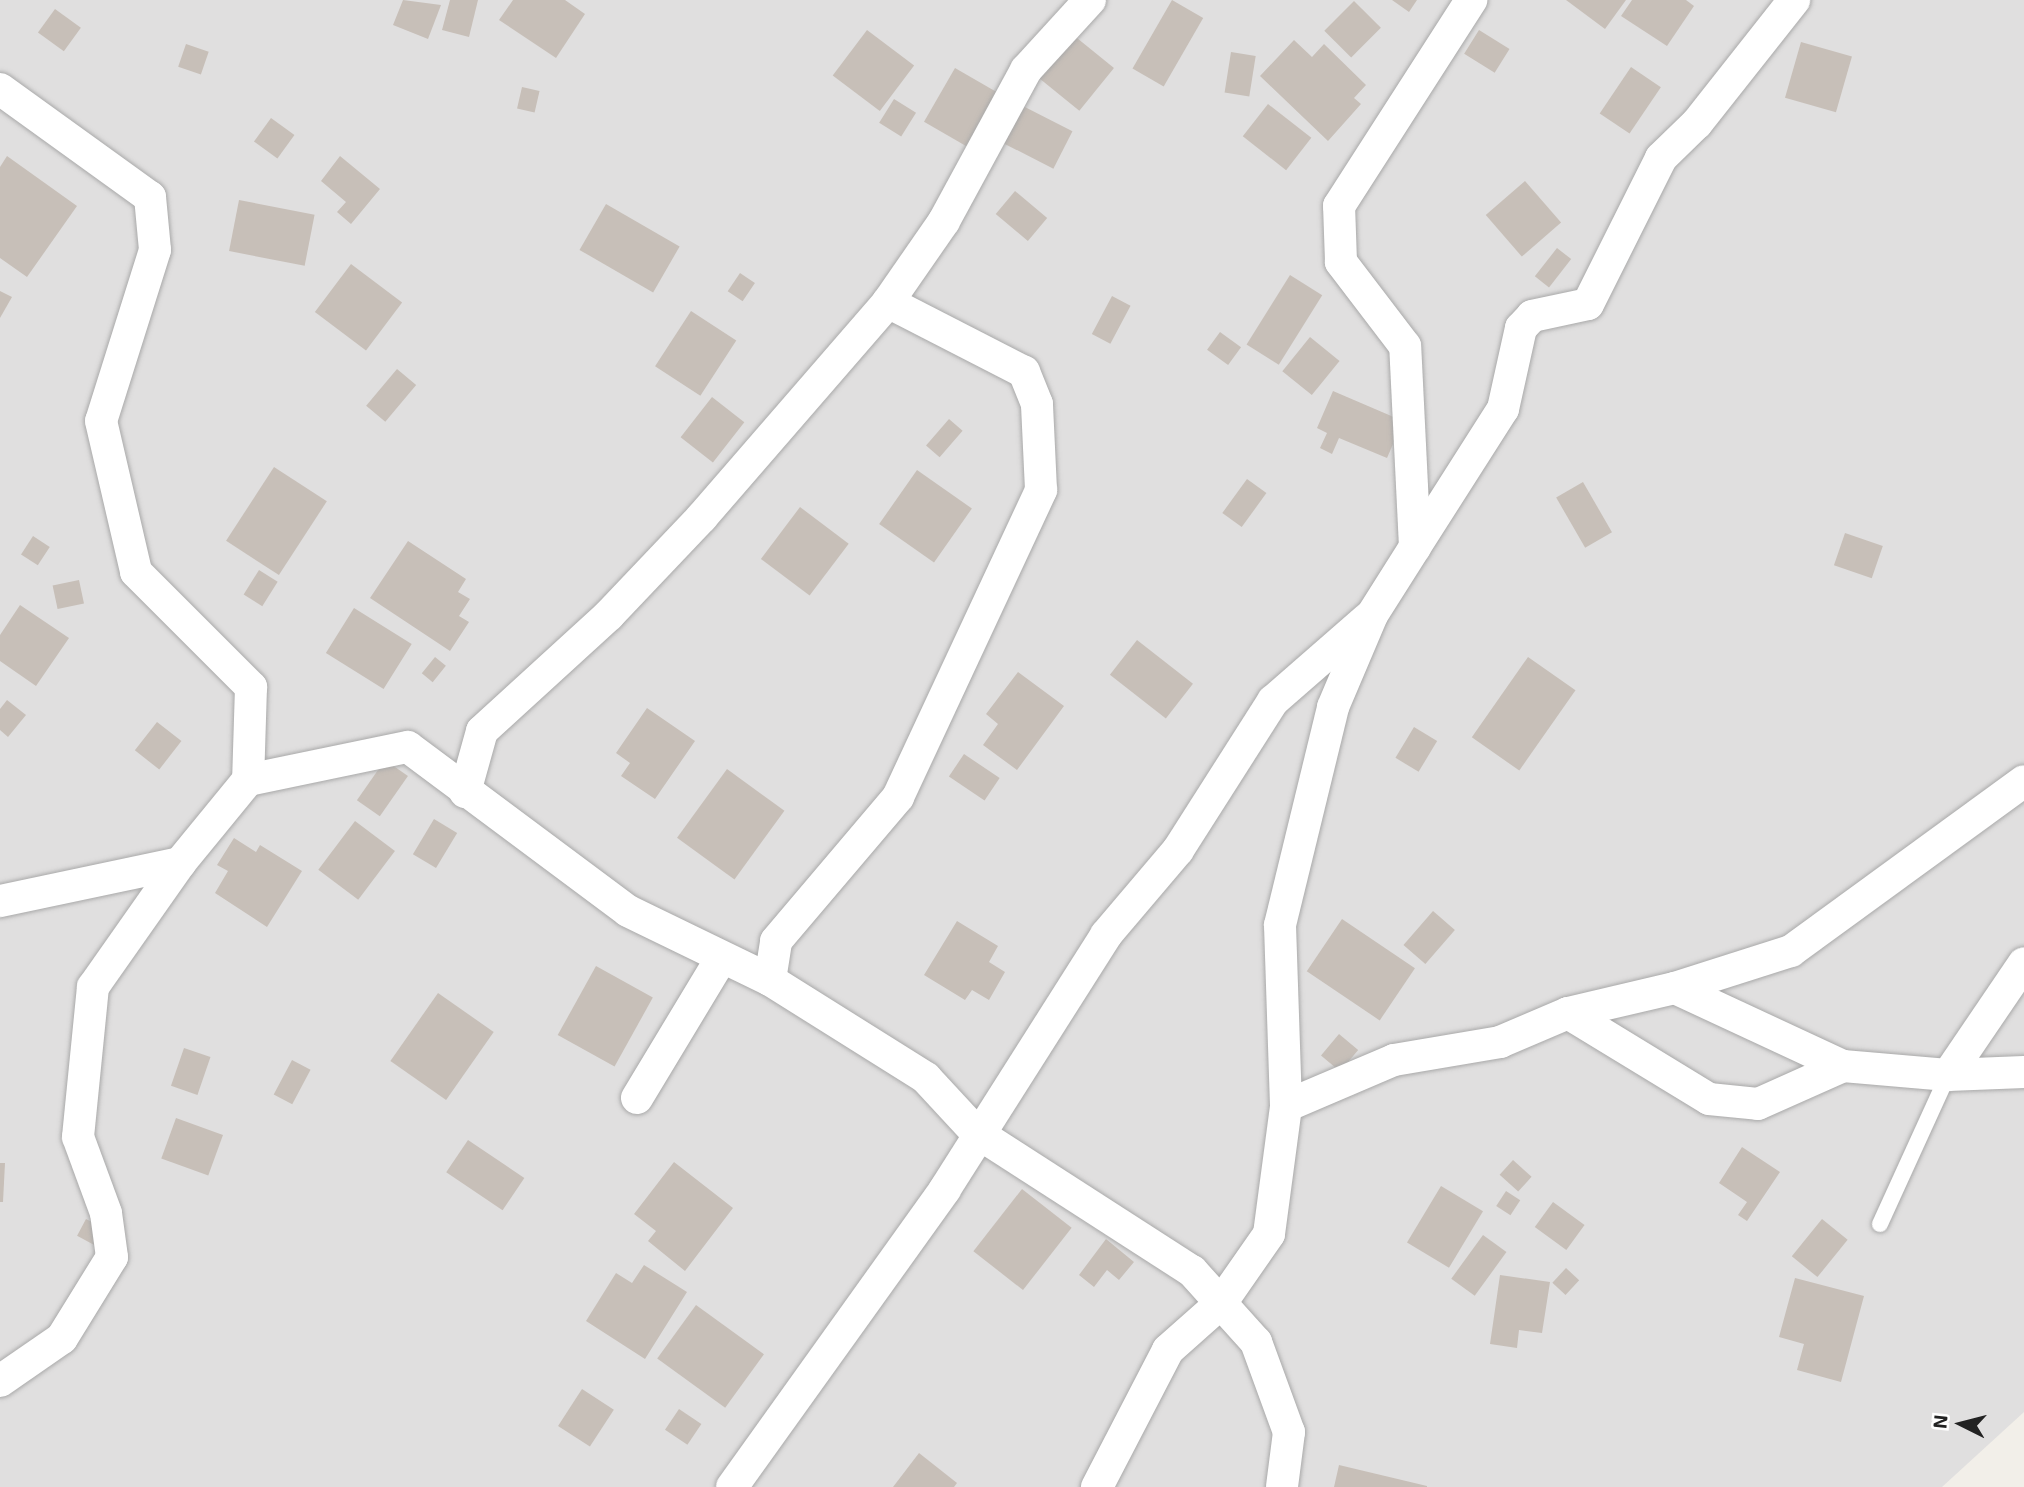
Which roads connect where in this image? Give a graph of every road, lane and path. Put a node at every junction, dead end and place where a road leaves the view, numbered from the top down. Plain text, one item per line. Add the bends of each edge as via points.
1 (1090, 0) edge
2 (1471, 0) edge
3 (1794, 0) edge
4 (0, 89) edge
5 (888, 302) junction
6 (1415, 547) junction
7 (1371, 614) junction
8 (248, 780) junction
9 (2024, 781) edge
10 (465, 792) junction
11 (180, 863) junction
12 (0, 901) edge
13 (721, 959) junction
14 (2024, 963) edge
15 (770, 980) junction
16 (1675, 988) junction
17 (1568, 1013) junction
18 (1843, 1066) junction
19 (2024, 1072) edge
20 (1948, 1075) junction
21 (637, 1098) dead end
22 (1286, 1106) junction
23 (976, 1132) junction
24 (1880, 1224) dead end
25 (1221, 1303) junction
26 (0, 1381) edge
27 (732, 1487) edge
28 (1097, 1487) edge
29 (1282, 1487) edge

1 - 5 street via 1026,70 944,221
2 - 6 street via 1339,206 1341,262 1405,346
3 - 6 street via 1697,123 1661,158 1588,304 1532,316 1521,328 1503,409
4 - 8 street via 150,197 155,250 101,421 136,572 251,687
5 - 10 street via 684,537 482,731
5 - 15 street via 1024,372 1037,404 1041,490 898,797 776,940
6 - 7 street
7 - 22 street via 1333,707 1280,925
7 - 23 street via 1273,701 1178,850 1106,936
8 - 10 street via 408,747
8 - 11 street
9 - 16 street via 1791,951
10 - 13 street via 628,911
11 - 12 street
11 - 26 street via 93,987 78,1137 106,1213 112,1257 62,1338
13 - 15 street
13 - 21 street
14 - 20 street
15 - 23 street via 926,1078
16 - 17 street
16 - 18 street
17 - 18 street via 1709,1099 1758,1104
17 - 22 street via 1500,1042 1394,1060
18 - 20 street
19 - 20 street
20 - 24 lane
22 - 25 street via 1269,1234
23 - 25 street via 1192,1271
23 - 27 street via 946,1189
25 - 28 street via 1168,1350
25 - 29 street via 1256,1342 1289,1432

